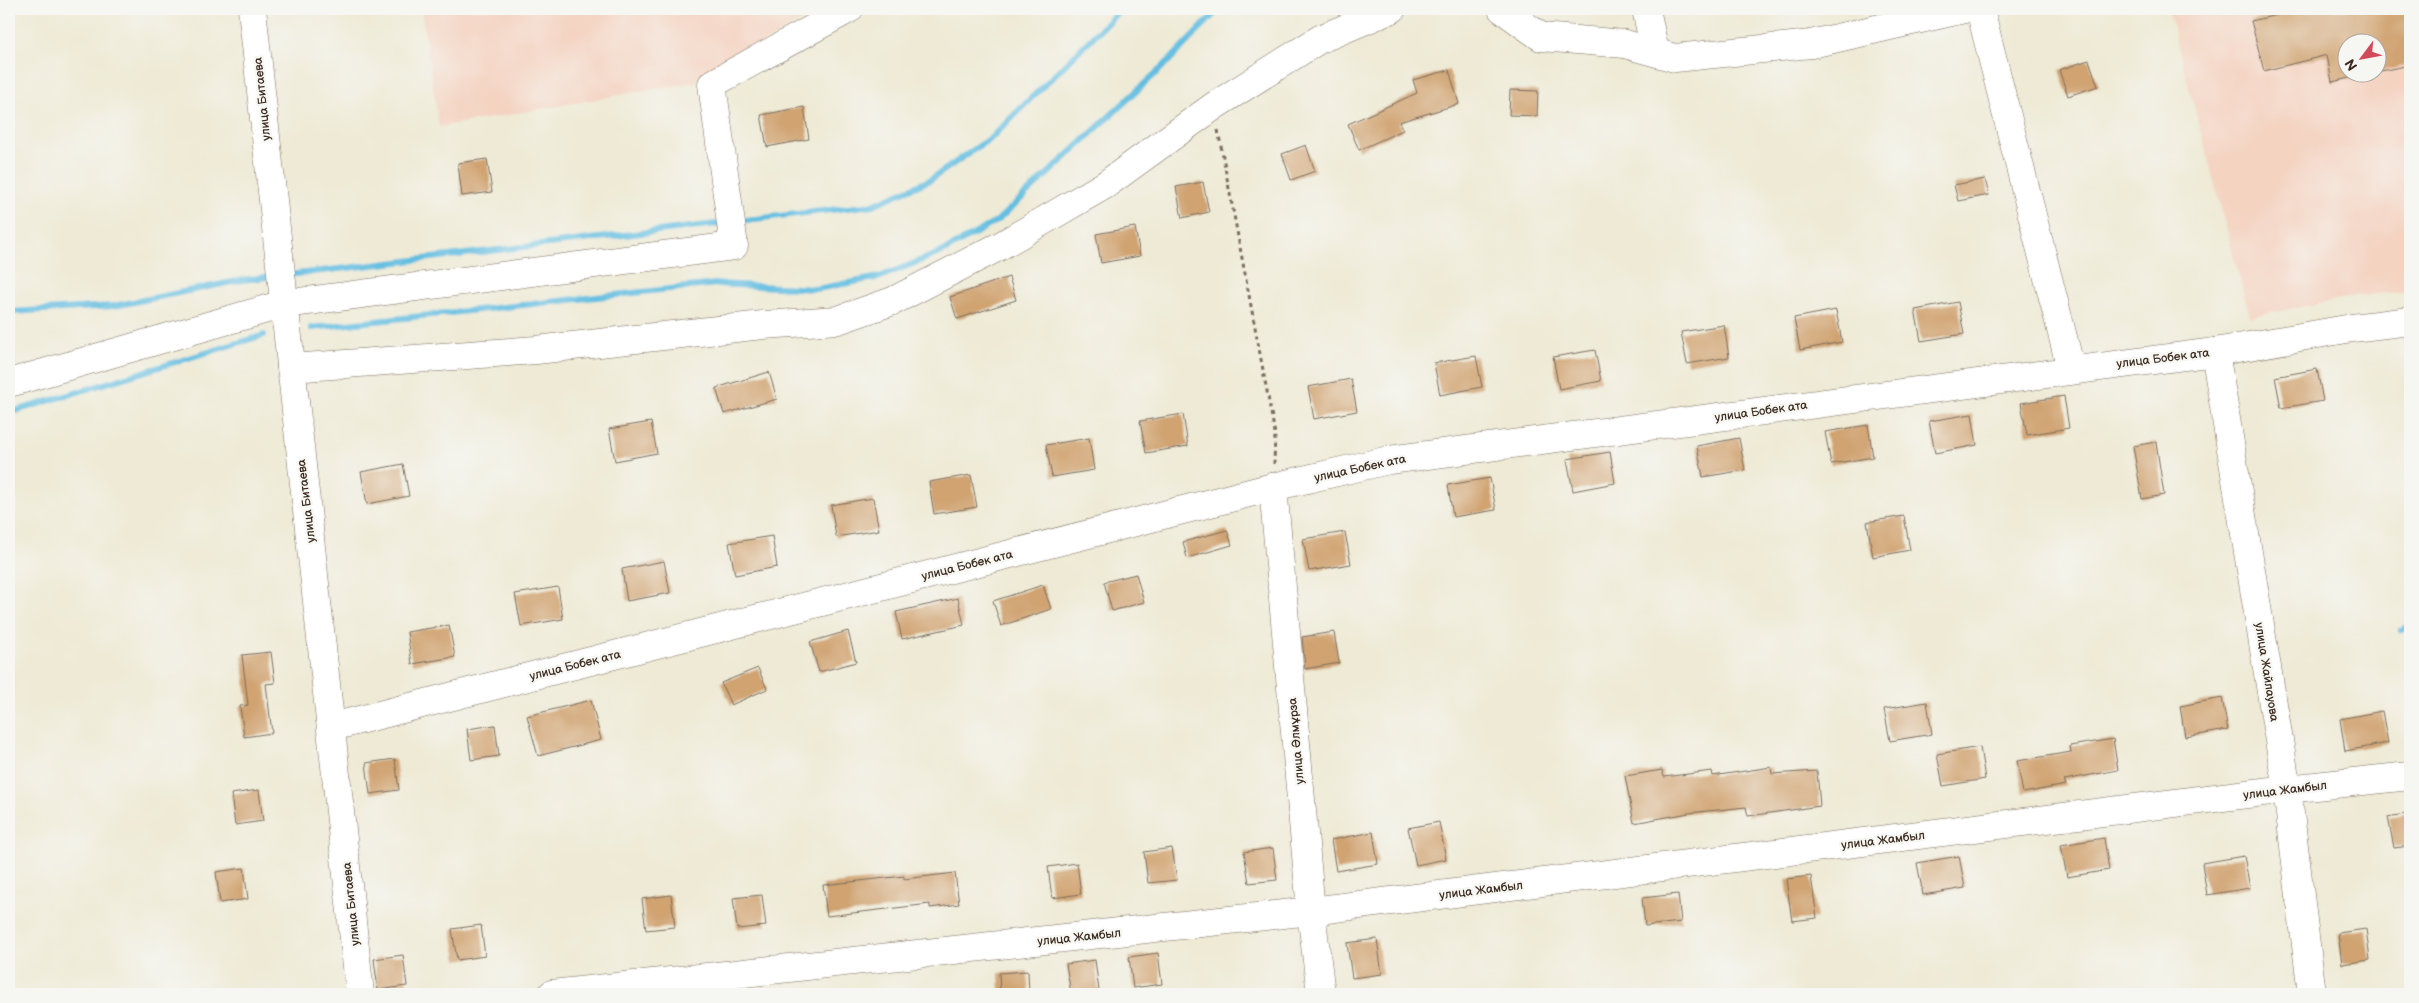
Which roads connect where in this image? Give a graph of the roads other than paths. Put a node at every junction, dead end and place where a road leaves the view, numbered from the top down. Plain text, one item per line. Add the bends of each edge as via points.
1 (252, 9) edge
2 (849, 9) edge
3 (1392, 9) edge
4 (1502, 9) edge
5 (1646, 9) edge
6 (1964, 9) edge
7 (1980, 9) edge
8 (1655, 52) junction
9 (284, 304) junction
10 (2410, 321) edge
11 (2215, 352) junction
12 (291, 368) junction
13 (2071, 369) junction
14 (9, 383) edge
15 (1273, 487) junction
16 (332, 727) junction
17 (2410, 776) edge
18 (2287, 789) junction
19 (1311, 911) junction
20 (360, 994) edge
21 (552, 994) edge
22 (1321, 994) edge
23 (2312, 994) edge

1 - 9 street, улица Битаева
2 - 9 street via 712,84 734,246
3 - 12 street via 1320,39 1214,106 1106,185 1000,246 893,301 838,320 536,350
4 - 8 street via 1541,37 1625,44
5 - 8 street
6 - 8 street via 1811,44 1675,58
7 - 13 street
9 - 12 street, улица Битаева
9 - 14 street
10 - 11 street, улица Бобек ата
11 - 13 street, улица Бобек ата
11 - 18 street, улица Жайлауова
12 - 16 street, улица Битаева
13 - 15 street, улица Бобек ата via 1389,460
15 - 16 street, улица Бобек ата
15 - 19 street, улица Әлмұрза
16 - 20 street, улица Битаева
17 - 18 street, улица Жамбыл
18 - 19 street, улица Жамбыл
18 - 23 street, улица Жайлауова
19 - 21 street, улица Жамбыл
19 - 22 street, улица Әлмұрза

